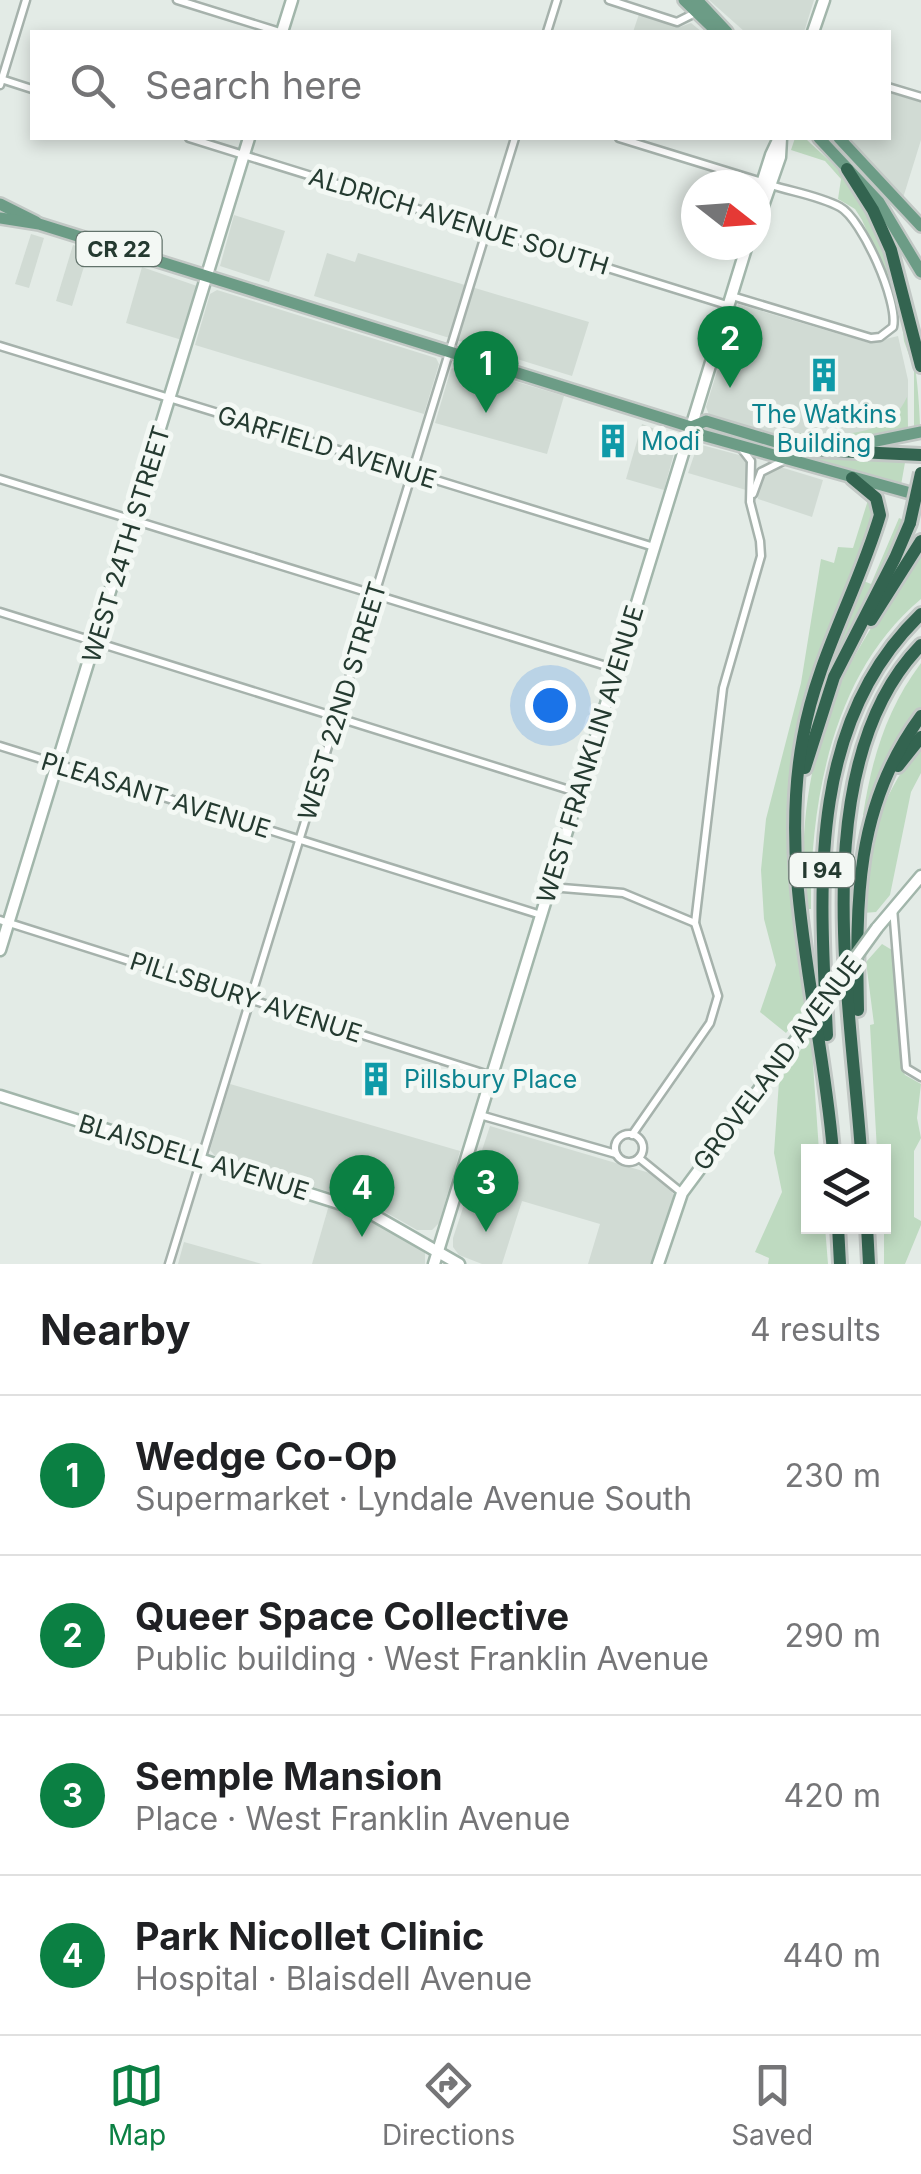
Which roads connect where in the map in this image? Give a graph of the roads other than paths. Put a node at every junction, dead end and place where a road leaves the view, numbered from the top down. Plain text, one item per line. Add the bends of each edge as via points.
1 (26, 0) edge
2 (177, 0) edge
3 (292, 0) edge
4 (557, 0) edge
5 (609, 0) edge
6 (684, 0) edge
7 (824, 0) edge
8 (697, 6) edge
9 (274, 30) edge
10 (282, 30) edge
11 (549, 30) edge
12 (723, 30) edge
13 (815, 30) edge
14 (1, 81) edge
15 (30, 88) edge
16 (891, 88) edge
17 (921, 97) edge
18 (195, 140) edge
19 (249, 140) edge
20 (514, 140) edge
21 (625, 140) edge
22 (779, 140) edge
23 (821, 140) edge
24 (841, 140) edge
25 (244, 155) junction
26 (848, 168) junction
27 (722, 170) edge
28 (771, 170) edge
29 (771, 185) edge
30 (0, 204) edge
31 (0, 218) edge
32 (40, 224) junction
33 (921, 226) edge
34 (487, 230) junction
35 (742, 260) edge
36 (921, 272) edge
37 (206, 277) junction
38 (730, 300) junction
39 (0, 346) edge
40 (450, 352) junction
41 (921, 366) edge
42 (170, 398) junction
43 (691, 427) junction
44 (921, 432) edge
45 (738, 446) junction
46 (816, 450) junction
47 (921, 455) edge
48 (784, 460) junction
49 (921, 473) edge
50 (412, 474) junction
51 (852, 478) junction
52 (0, 479) edge
53 (921, 496) edge
54 (753, 516) junction
55 (133, 521) junction
56 (921, 541) edge
57 (654, 547) junction
58 (374, 596) junction
59 (0, 612) edge
60 (921, 614) edge
61 (96, 642) junction
62 (921, 646) edge
63 (616, 669) junction
64 (921, 716) edge
65 (338, 718) junction
66 (819, 719) junction
67 (921, 737) edge
68 (0, 746) edge
69 (58, 765) junction
70 (578, 793) junction
71 (867, 831) junction
72 (298, 840) junction
73 (795, 861) junction
74 (921, 876) edge
75 (550, 887) junction
76 (893, 907) junction
77 (541, 915) junction
78 (4, 921) edge
79 (695, 923) junction
80 (0, 950) edge
81 (251, 997) junction
82 (492, 1076) junction
83 (921, 1077) edge
84 (0, 1096) edge
85 (480, 1114) junction
86 (632, 1135) junction
87 (832, 1144) edge
88 (833, 1144) edge
89 (861, 1144) edge
90 (861, 1144) edge
91 (616, 1154) junction
92 (639, 1158) junction
93 (202, 1160) junction
94 (682, 1192) junction
95 (838, 1234) edge
96 (868, 1234) edge
97 (438, 1252) junction
98 (170, 1264) edge
99 (434, 1264) edge
100 (459, 1264) edge
101 (658, 1264) edge
102 (840, 1264) edge
103 (870, 1264) edge

1 - 14 street
2 - 9 street
3 - 10 street
4 - 11 street
5 - 8 street via 676,22
6 - 8 main road
7 - 13 street
8 - 12 main road
14 - 15 street
16 - 17 street
18 - 25 street, ALDRICH AVENUE SOUTH
19 - 25 street, WEST 24TH STREET
20 - 34 street, WEST 22ND STREET
21 - 27 street
22 - 28 street
23 - 26 main road
24 - 33 main road
25 - 34 street, ALDRICH AVENUE SOUTH
25 - 37 street, WEST 24TH STREET
26 - 36 main road via 879,202
26 - 41 highway via 891,250
29 - 38 street, ALDRICH AVENUE SOUTH via 837,205 854,220 894,310 893,327 871,338
30 - 32 main road, CR 22
31 - 32 main road, CR 22
32 - 37 main road, CR 22
34 - 38 street, ALDRICH AVENUE SOUTH
34 - 40 street, WEST 22ND STREET
35 - 38 street, WEST FRANKLIN AVENUE
37 - 40 main road, CR 22
37 - 42 street, WEST 24TH STREET
38 - 43 street, WEST FRANKLIN AVENUE
39 - 42 street, GARFIELD AVENUE
40 - 43 main road, CR 22
40 - 50 street, WEST 22ND STREET
42 - 50 street, GARFIELD AVENUE
42 - 55 street, WEST 24TH STREET
43 - 45 main road
43 - 46 main road via 706,421
43 - 57 street, WEST FRANKLIN AVENUE
44 - 46 main road
45 - 48 main road
45 - 54 street via 751,461
46 - 47 highway
48 - 51 main road
48 - 54 street via 760,474
49 - 66 highway, bridge via 910,523
50 - 57 street, GARFIELD AVENUE
50 - 58 street, WEST 22ND STREET
51 - 53 main road
51 - 73 highway via 878,500 880,515 809,706
52 - 55 street
54 - 79 street via 761,556 724,688
55 - 58 street
55 - 61 street, WEST 24TH STREET
56 - 66 highway via 840,671
57 - 63 street, WEST FRANKLIN AVENUE
58 - 63 street
58 - 65 street, WEST 22ND STREET
59 - 61 street
60 - 88 highway, I 94 via 867,683 830,794 821,909
61 - 65 street
61 - 69 street, WEST 24TH STREET
62 - 89 highway, I 94 via 898,673 875,719 848,830 844,941
63 - 70 street, WEST FRANKLIN AVENUE
64 - 71 highway via 885,778
65 - 70 street
65 - 72 street, WEST 22ND STREET
66 - 73 highway via 802,782
67 - 71 highway via 887,784
68 - 69 street, PLEASANT AVENUE
69 - 72 street, PLEASANT AVENUE
69 - 78 street, WEST 24TH STREET
70 - 75 street, WEST FRANKLIN AVENUE
71 - 90 highway via 857,899
72 - 77 street, PLEASANT AVENUE
72 - 81 street, WEST 22ND STREET
73 - 87 highway
74 - 76 street, GROVELAND AVENUE
75 - 77 street, WEST FRANKLIN AVENUE
75 - 79 street via 624,893
76 - 83 street via 906,1068
76 - 94 street, GROVELAND AVENUE, bridge
77 - 82 street, WEST FRANKLIN AVENUE
78 - 80 street, WEST 24TH STREET
78 - 81 street, PILLSBURY AVENUE
79 - 86 street via 718,996 710,1024
81 - 82 street, PILLSBURY AVENUE
81 - 93 street, WEST 22ND STREET
82 - 85 street, WEST FRANKLIN AVENUE
84 - 93 street, BLAISDELL AVENUE
85 - 91 street
85 - 97 street, WEST FRANKLIN AVENUE
86 - 91 street via 618,1140
86 - 92 street via 642,1146
91 - 92 street via 627,1162
92 - 94 street
93 - 97 street, BLAISDELL AVENUE via 370,1213
93 - 98 street, WEST 22ND STREET
94 - 101 street, GROVELAND AVENUE
95 - 102 highway
96 - 103 highway
97 - 99 street, WEST FRANKLIN AVENUE
97 - 100 street, BLAISDELL AVENUE

